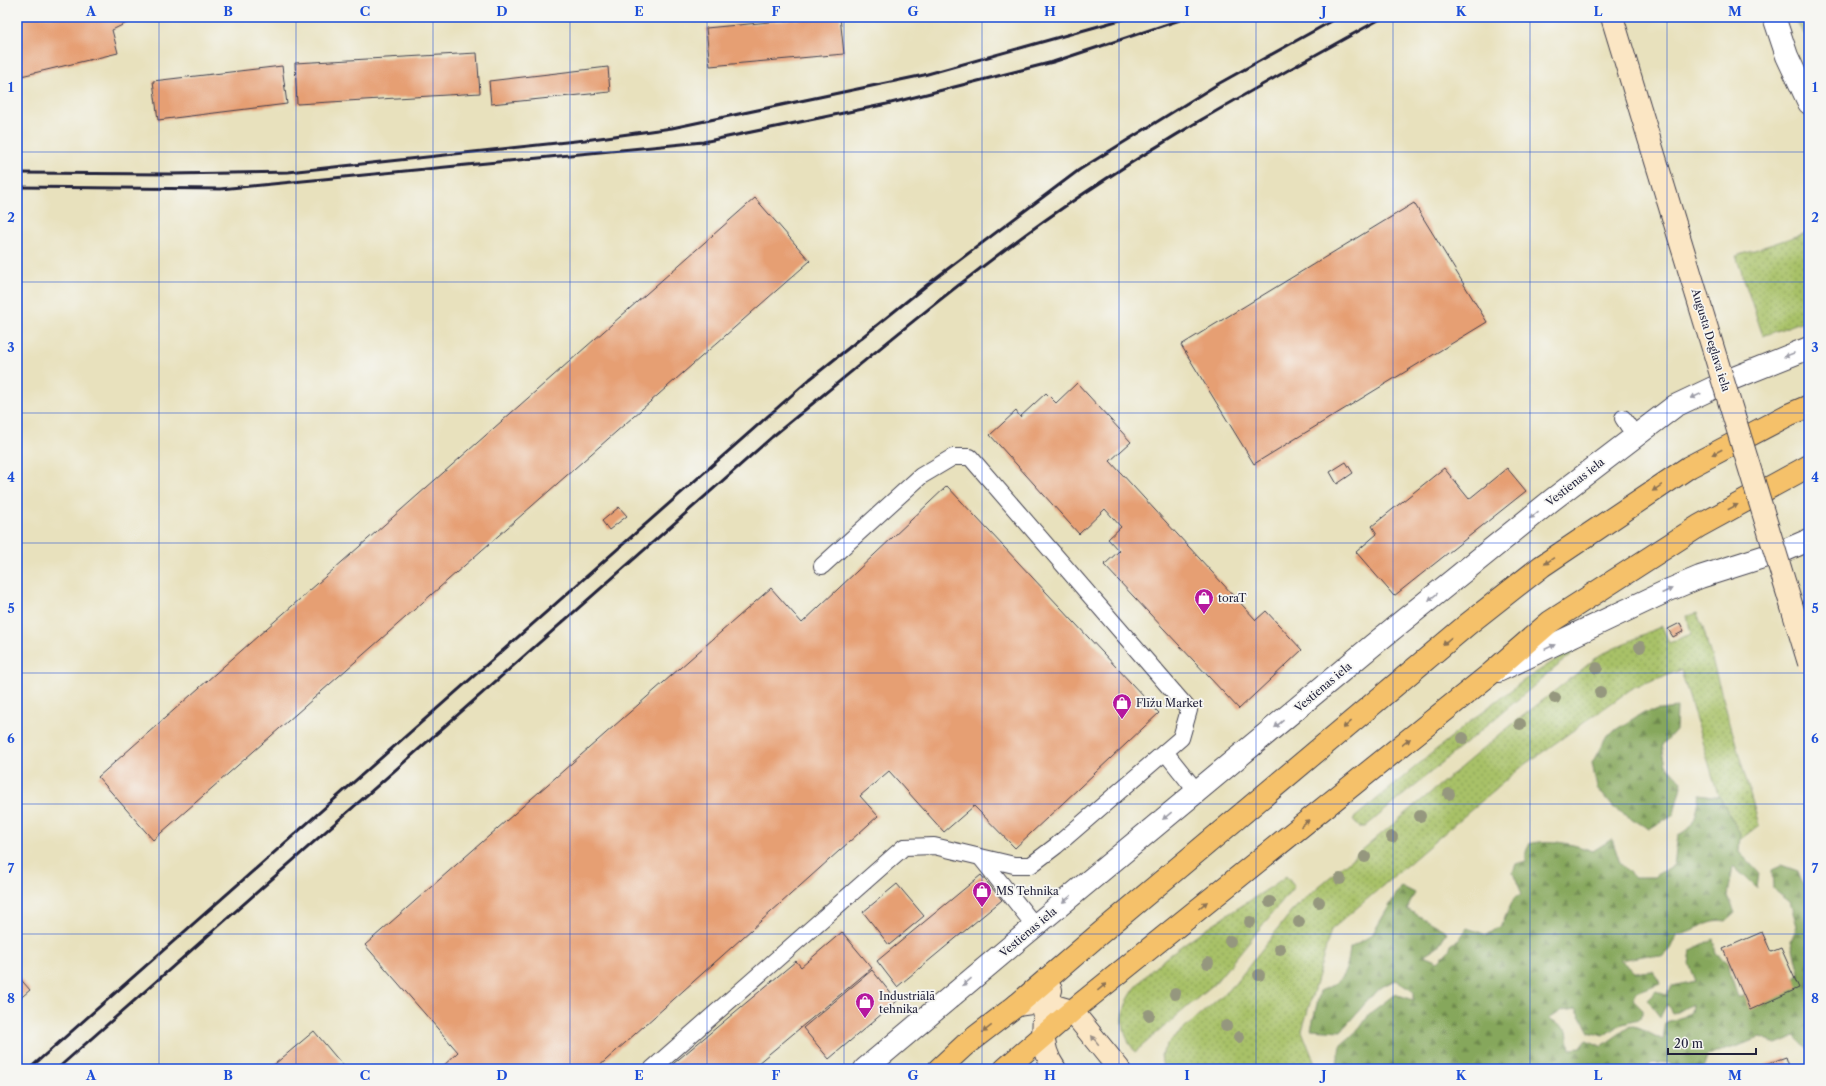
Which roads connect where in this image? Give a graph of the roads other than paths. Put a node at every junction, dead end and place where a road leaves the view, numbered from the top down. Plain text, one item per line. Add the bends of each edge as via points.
1 (1612, 17) edge
2 (1774, 17) edge
3 (1809, 103) edge
4 (1809, 348) edge
5 (1809, 406) edge
6 (1623, 418) dead end
7 (1635, 436) junction
8 (1809, 466) edge
9 (1809, 540) edge
10 (822, 566) dead end
11 (1809, 663) edge
12 (1489, 675) junction
13 (1165, 752) junction
14 (1198, 792) junction
15 (982, 858) junction
16 (1035, 926) junction
17 (1065, 963) junction
18 (1046, 1004) junction
19 (1018, 1005) junction
20 (1072, 1011) junction
21 (1043, 1037) junction
22 (652, 1069) edge
23 (866, 1069) edge
24 (939, 1069) edge
25 (1005, 1069) edge
26 (1055, 1069) edge
27 (1119, 1069) edge

1 - 11 main road, Augusta Deglava iela, bridge
2 - 3 street via 1787,56
4 -> 7 street, Vestienas iela via 1734,378 1676,406
5 -> 17 main road via 1689,467 1542,566 1468,624
6 - 7 lane
7 -> 14 street, Vestienas iela via 1373,645
12 -> 8 main road via 1550,622 1699,526
12 -> 9 street via 1668,590
10 - 13 lane via 921,476 953,457 970,457 1188,710 1181,738
20 -> 12 main road
13 - 14 lane
13 - 15 lane via 1031,865 1014,865
14 -> 16 street, Vestienas iela
15 - 16 lane
15 - 22 lane via 934,846 904,847
16 -> 23 street, Vestienas iela
17 - 18 main road via 1052,986
17 - 19 main road
18 - 19 main road
18 - 20 main road
18 - 21 main road
19 -> 24 main road via 965,1045
20 - 21 main road
27 -> 20 main road
21 - 25 main road
21 - 26 main road via 1049,1061

